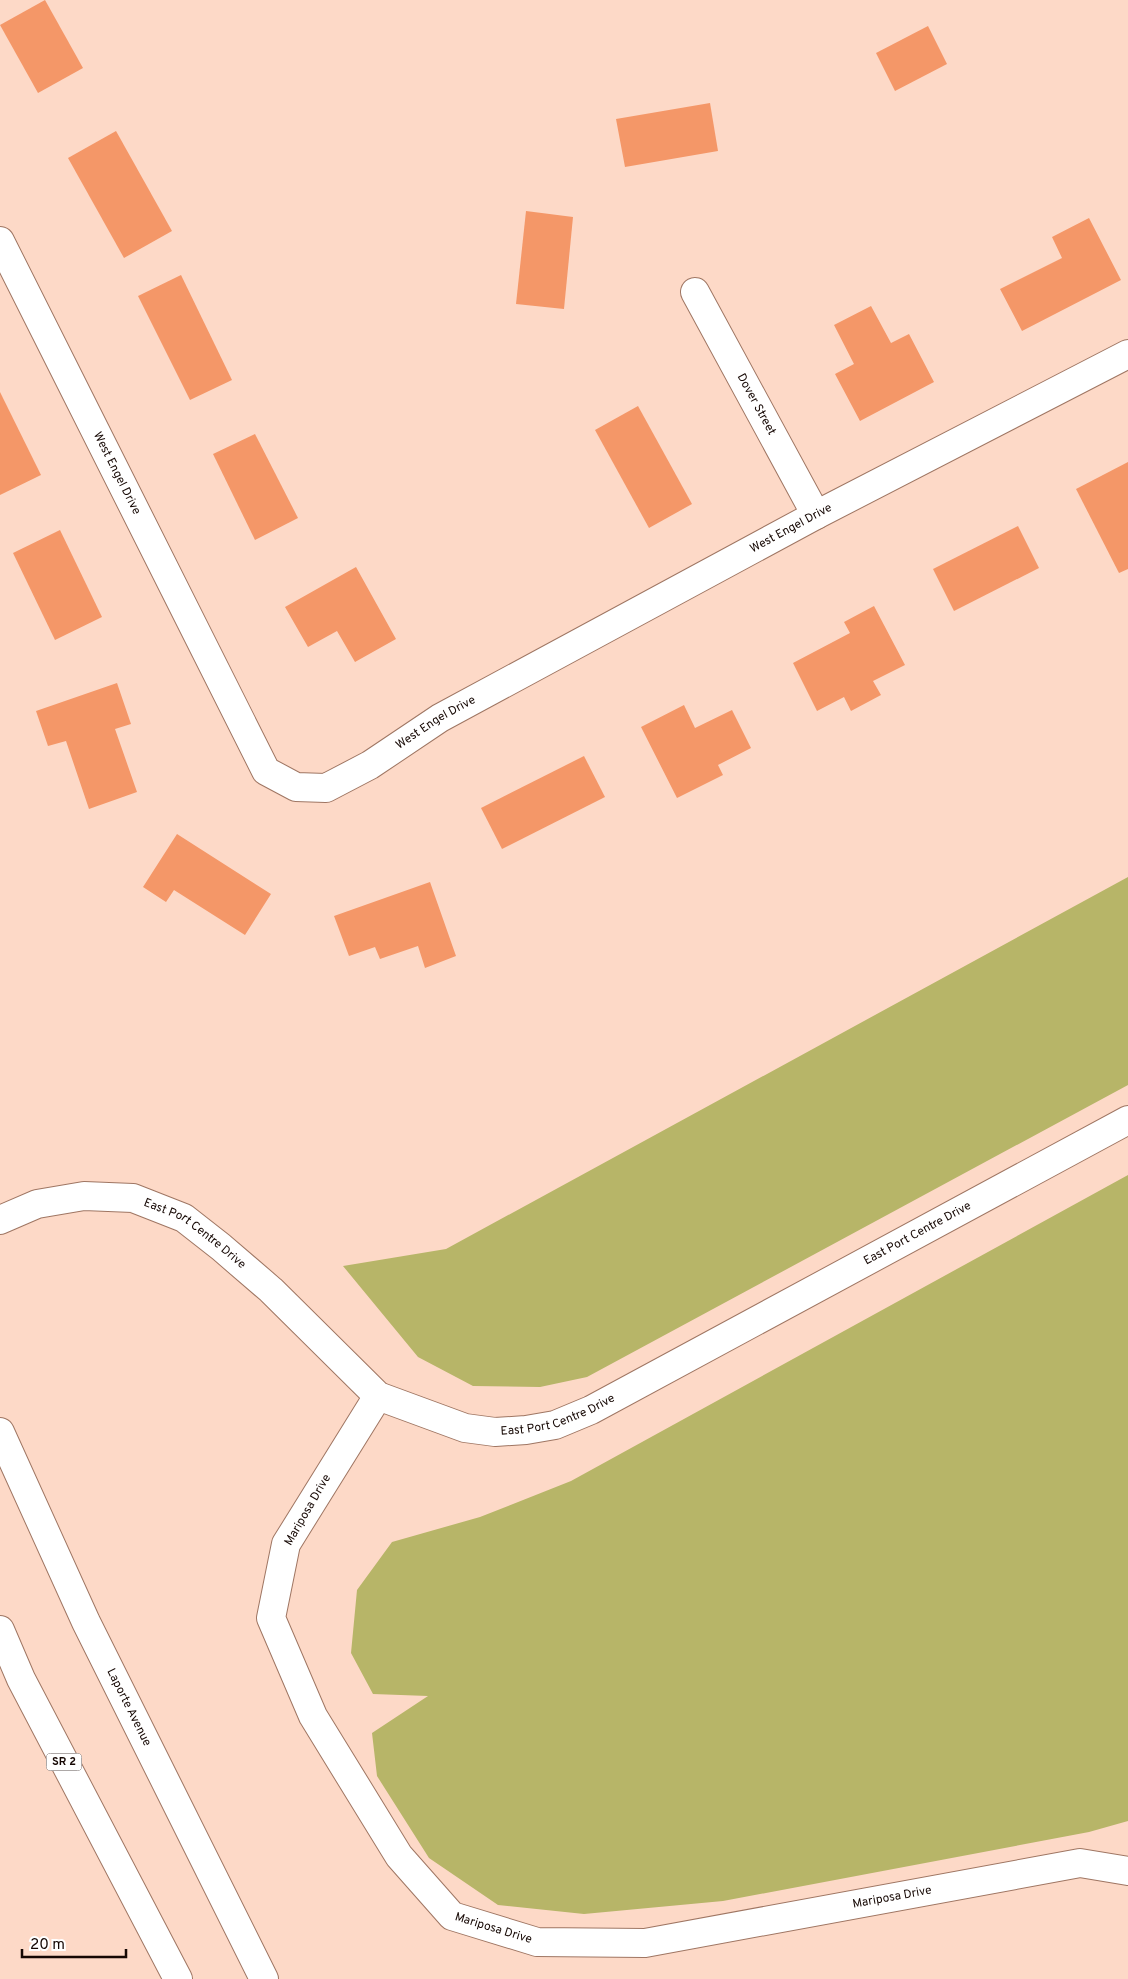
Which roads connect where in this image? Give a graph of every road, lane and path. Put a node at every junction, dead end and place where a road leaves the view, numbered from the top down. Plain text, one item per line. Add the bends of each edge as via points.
1 (0, 241) edge
2 (695, 292) dead end
3 (1128, 354) edge
4 (816, 515) junction
5 (1128, 1120) edge
6 (0, 1220) edge
7 (378, 1396) junction
8 (0, 1432) edge
9 (0, 1630) edge
10 (1128, 1870) edge
11 (178, 1979) edge
12 (264, 1979) edge

1 - 4 street, West Engel Drive via 266,771 296,787 326,788 361,770 440,718
2 - 4 street, Dover Street
3 - 4 street, West Engel Drive
5 - 7 street, East Port Centre Drive via 591,1410 555,1425 495,1432 465,1428
6 - 7 street, East Port Centre Drive via 37,1204 84,1196 133,1198 184,1218 271,1290
7 - 10 street, Mariposa Drive via 286,1544 271,1618 318,1724 399,1856 452,1916 537,1942 645,1942 1080,1863
8 - 12 street, Laporte Avenue via 86,1622
9 - 11 street, SR 2 via 21,1679

